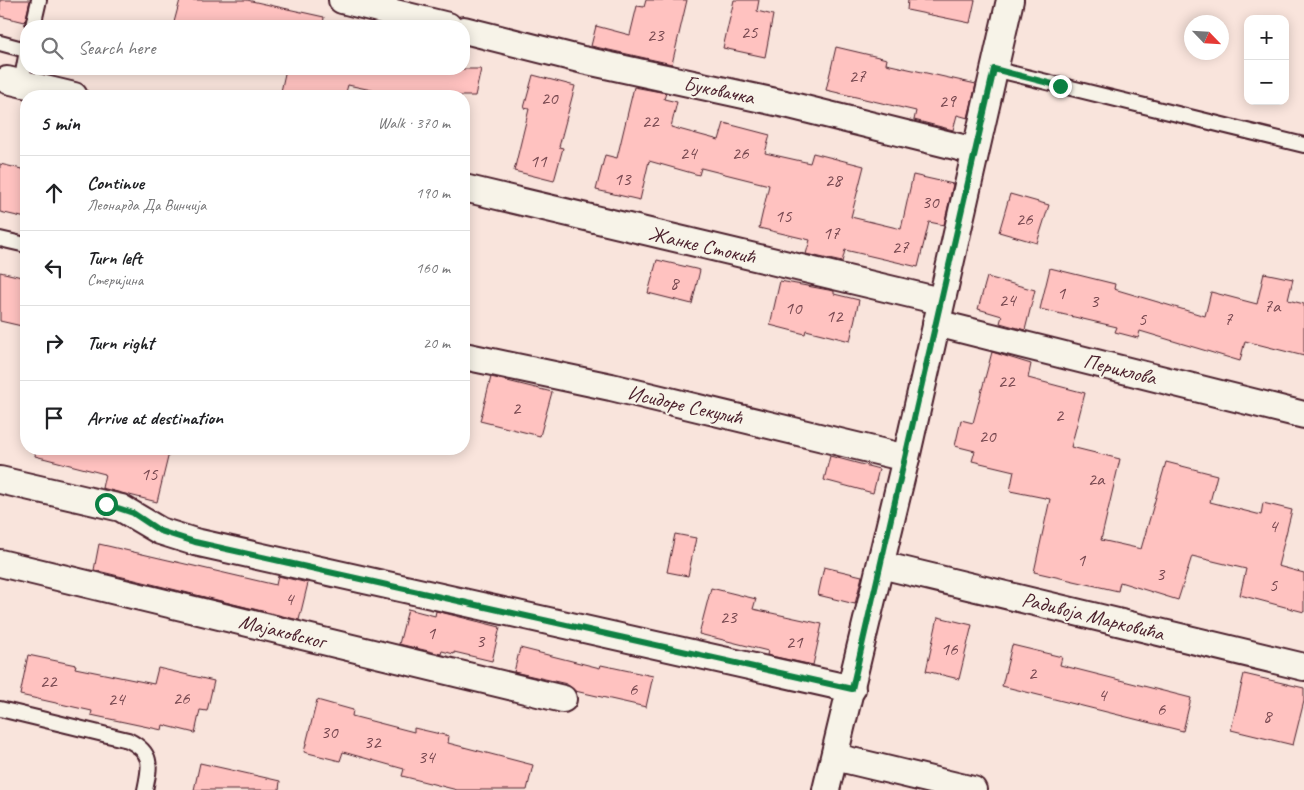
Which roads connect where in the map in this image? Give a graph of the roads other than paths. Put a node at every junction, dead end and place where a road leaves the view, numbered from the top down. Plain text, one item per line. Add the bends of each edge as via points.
1 (39, 0) edge
2 (342, 0) edge
3 (1010, 0) edge
4 (34, 20) edge
5 (424, 20) edge
6 (470, 32) edge
7 (0, 43) edge
8 (20, 48) edge
9 (20, 69) edge
10 (994, 69) junction
11 (14, 82) joint
12 (48, 90) edge
13 (1304, 145) edge
14 (975, 151) junction
15 (470, 190) edge
16 (0, 239) edge
17 (20, 244) edge
18 (938, 312) junction
19 (470, 357) edge
20 (1304, 414) edge
21 (906, 458) junction
22 (0, 480) edge
23 (0, 563) edge
24 (881, 565) junction
25 (1304, 667) edge
26 (852, 689) junction
27 (564, 699) dead end
28 (0, 709) edge
29 (835, 757) junction
30 (145, 790) edge
31 (826, 790) edge
32 (973, 790) edge

1 - 4 lane
2 - 5 street
3 - 10 street
6 - 14 street, Буковачка
7 - 8 lane
9 - 11 lane
10 - 13 lane
10 - 14 street
11 - 12 street
14 - 18 street
15 - 18 street, Жанке Стокић
16 - 17 lane
18 - 20 street, Периклова
18 - 21 street
19 - 21 street, Исидоре Секулић
21 - 24 street
22 - 26 street via 121,508 160,531 195,542
23 - 27 street, Мајаковског
24 - 25 street, Радивоја Марковића
24 - 26 street
26 - 29 street
28 - 30 lane via 137,744 148,757 150,766
29 - 31 street
29 - 32 street

